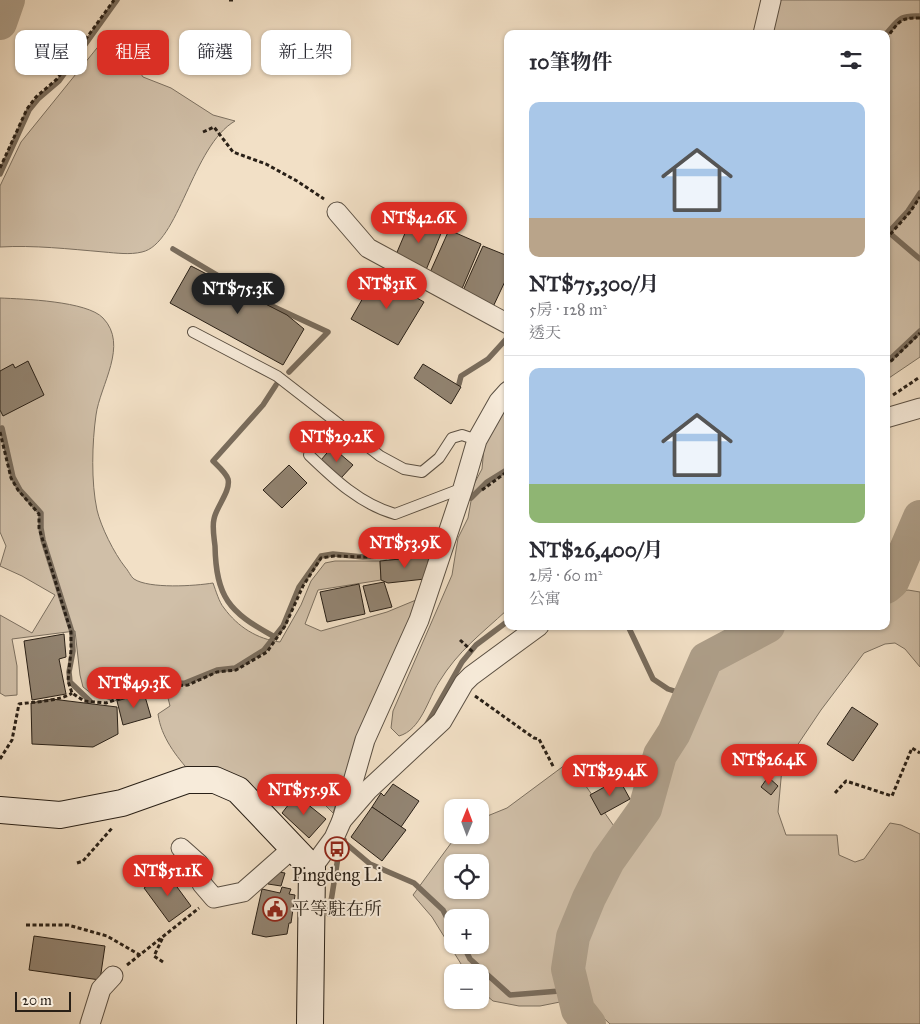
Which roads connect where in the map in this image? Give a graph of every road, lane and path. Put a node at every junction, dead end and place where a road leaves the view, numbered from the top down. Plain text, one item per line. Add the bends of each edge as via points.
1 (114, 0) edge
2 (229, 0) edge
3 (235, 0) edge
4 (771, 0) edge
5 (920, 18) edge
6 (765, 30) edge
7 (890, 34) edge
8 (203, 132) dead end
9 (0, 168) edge
10 (920, 197) edge
11 (337, 212) joint
12 (890, 235) edge
13 (504, 322) edge
14 (193, 332) dead end
15 (920, 333) edge
16 (890, 362) edge
17 (920, 377) edge
18 (504, 395) edge
19 (890, 396) edge
20 (920, 408) edge
21 (890, 417) edge
22 (0, 432) edge
23 (477, 440) junction
24 (309, 456) dead end
25 (504, 474) edge
26 (472, 490) junction
27 (451, 525) junction
28 (534, 630) edge
29 (460, 640) dead end
30 (469, 649) dead end
31 (72, 693) junction
32 (472, 693) dead end
33 (920, 753) edge
34 (0, 759) edge
35 (554, 768) dead end
36 (835, 794) dead end
37 (122, 803) junction
38 (0, 810) edge
39 (342, 820) junction
40 (180, 848) dead end
41 (293, 848) junction
42 (77, 864) dead end
43 (312, 868) junction
44 (214, 898) junction
45 (26, 925) dead end
46 (164, 934) junction
47 (140, 955) junction
48 (162, 962) dead end
49 (113, 976) joint
50 (90, 1024) edge
51 (310, 1024) edge

1 - 9 path via 58,79 27,109
2 - 3 path
4 - 6 street
5 - 7 path via 901,19
8 - 11 path via 214,127 233,152 266,164 297,181
10 - 12 path
11 - 13 street via 368,248
14 - 23 lane via 277,376 380,456 404,469 422,472 439,458 452,438 462,435
15 - 16 path
17 - 19 path
18 - 23 street
20 - 21 street
22 - 31 path via 11,478 39,514 38,528 71,632 68,681
23 - 26 street
24 - 26 lane via 342,486 383,511 394,514
25 - 26 path
26 - 27 street
27 - 31 path via 432,547 398,558 321,558 303,586 286,626 266,652 236,670 217,672 188,685 151,687 106,703 84,701
27 - 39 street via 419,620 365,740
28 - 39 street via 471,676 442,721 368,790
29 - 30 path
31 - 34 path via 65,698 19,704 12,740
32 - 35 path via 539,739
33 - 36 path via 912,748 892,796 846,781
37 - 38 street via 60,815
37 - 41 street via 187,780 215,780 238,790
37 - 42 path via 122,818
39 - 43 street via 334,838
40 - 44 street via 199,864 202,884
41 - 43 street
41 - 44 street via 243,892
43 - 51 street
44 - 46 path
45 - 47 path via 68,925 107,936
46 - 47 path
46 - 48 path via 154,956
47 - 49 path
49 - 50 street via 101,989

